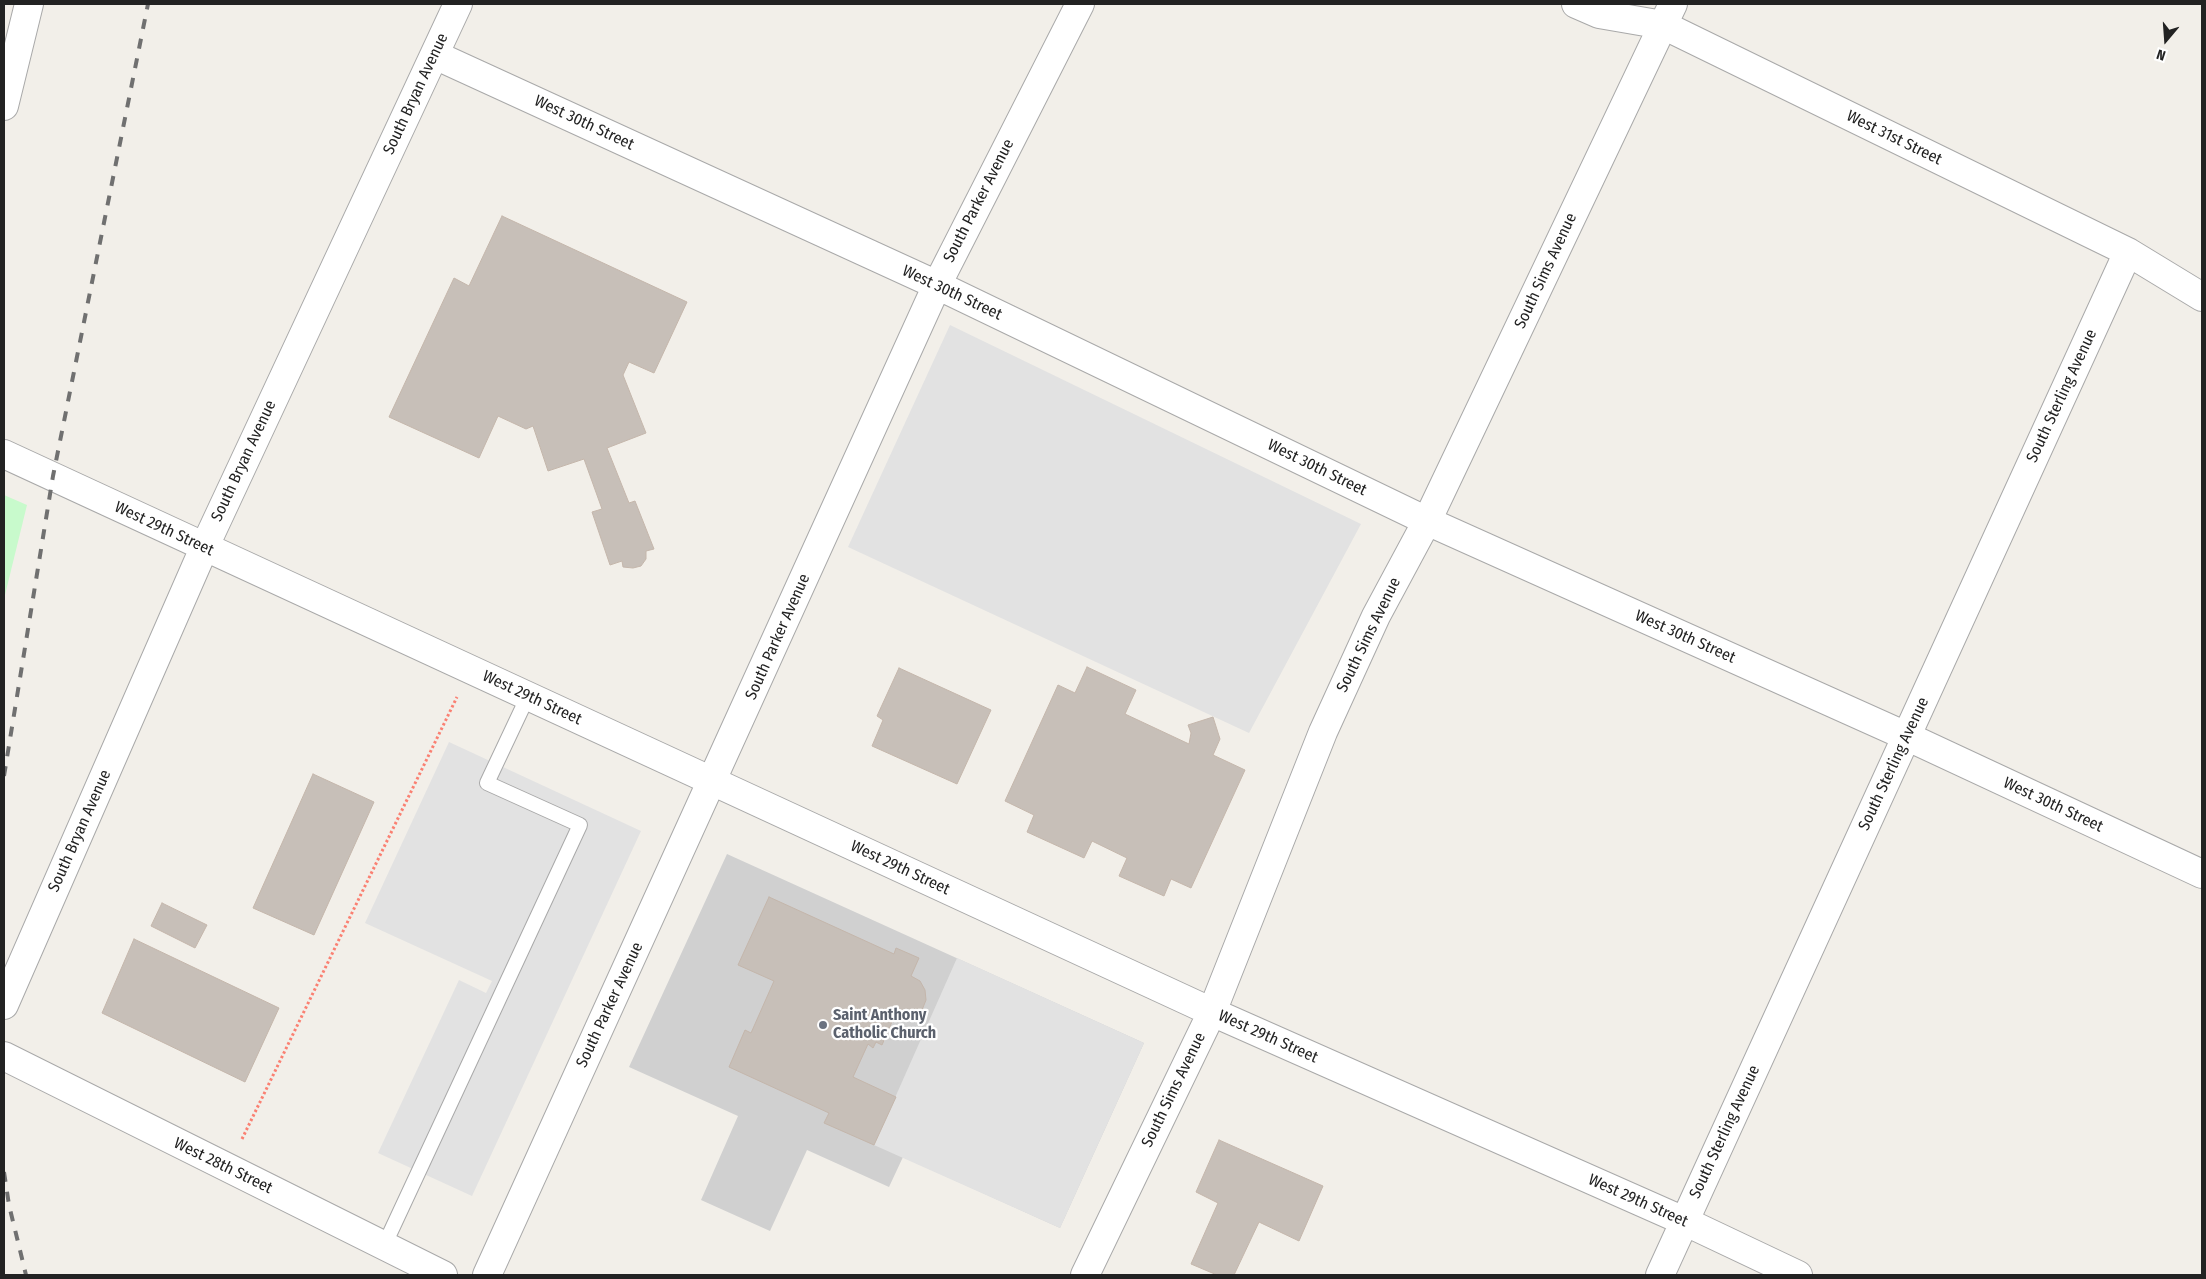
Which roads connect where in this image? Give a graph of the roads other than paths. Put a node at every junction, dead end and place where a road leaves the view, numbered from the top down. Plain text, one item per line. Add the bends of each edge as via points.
1 (29, 4) edge
2 (458, 4) edge
3 (1080, 4) edge
4 (1576, 4) edge
5 (1668, 14) edge
6 (435, 54) junction
7 (4, 106) edge
8 (2128, 252) junction
9 (936, 285) junction
10 (2202, 297) edge
11 (4, 454) edge
12 (1427, 521) junction
13 (204, 548) junction
14 (528, 696) junction
15 (1906, 736) junction
16 (712, 781) junction
17 (2202, 874) edge
18 (4, 1005) edge
19 (1212, 1012) junction
20 (4, 1056) edge
21 (1684, 1221) junction
22 (384, 1246) junction
23 (443, 1275) edge
24 (486, 1275) edge
25 (1085, 1275) edge
26 (1660, 1275) edge
27 (1798, 1275) edge

1 - 7 street
2 - 6 street, South Bryan Avenue
3 - 9 street, South Parker Avenue
4 - 5 street, West 31st Street via 1599,14
5 - 8 street, West 31st Street
5 - 12 street, South Sims Avenue
6 - 9 street, West 30th Street
6 - 13 street, South Bryan Avenue
8 - 10 street, West 31st Street
8 - 15 street, South Sterling Avenue
9 - 12 street, West 30th Street
9 - 16 street, South Parker Avenue
11 - 13 street, West 29th Street
12 - 15 street, West 30th Street
12 - 19 street, South Sims Avenue via 1376,616 1323,732
13 - 14 street, West 29th Street
13 - 18 street, South Bryan Avenue
14 - 16 street, West 29th Street
14 - 22 lane via 488,783 580,825
15 - 17 street, West 30th Street
15 - 21 street, South Sterling Avenue
16 - 19 street, West 29th Street
16 - 24 street, South Parker Avenue
19 - 21 street, West 29th Street
19 - 25 street, South Sims Avenue
20 - 22 street, West 28th Street
21 - 26 street, South Sterling Avenue
21 - 27 street, West 29th Street
22 - 23 street, West 28th Street

